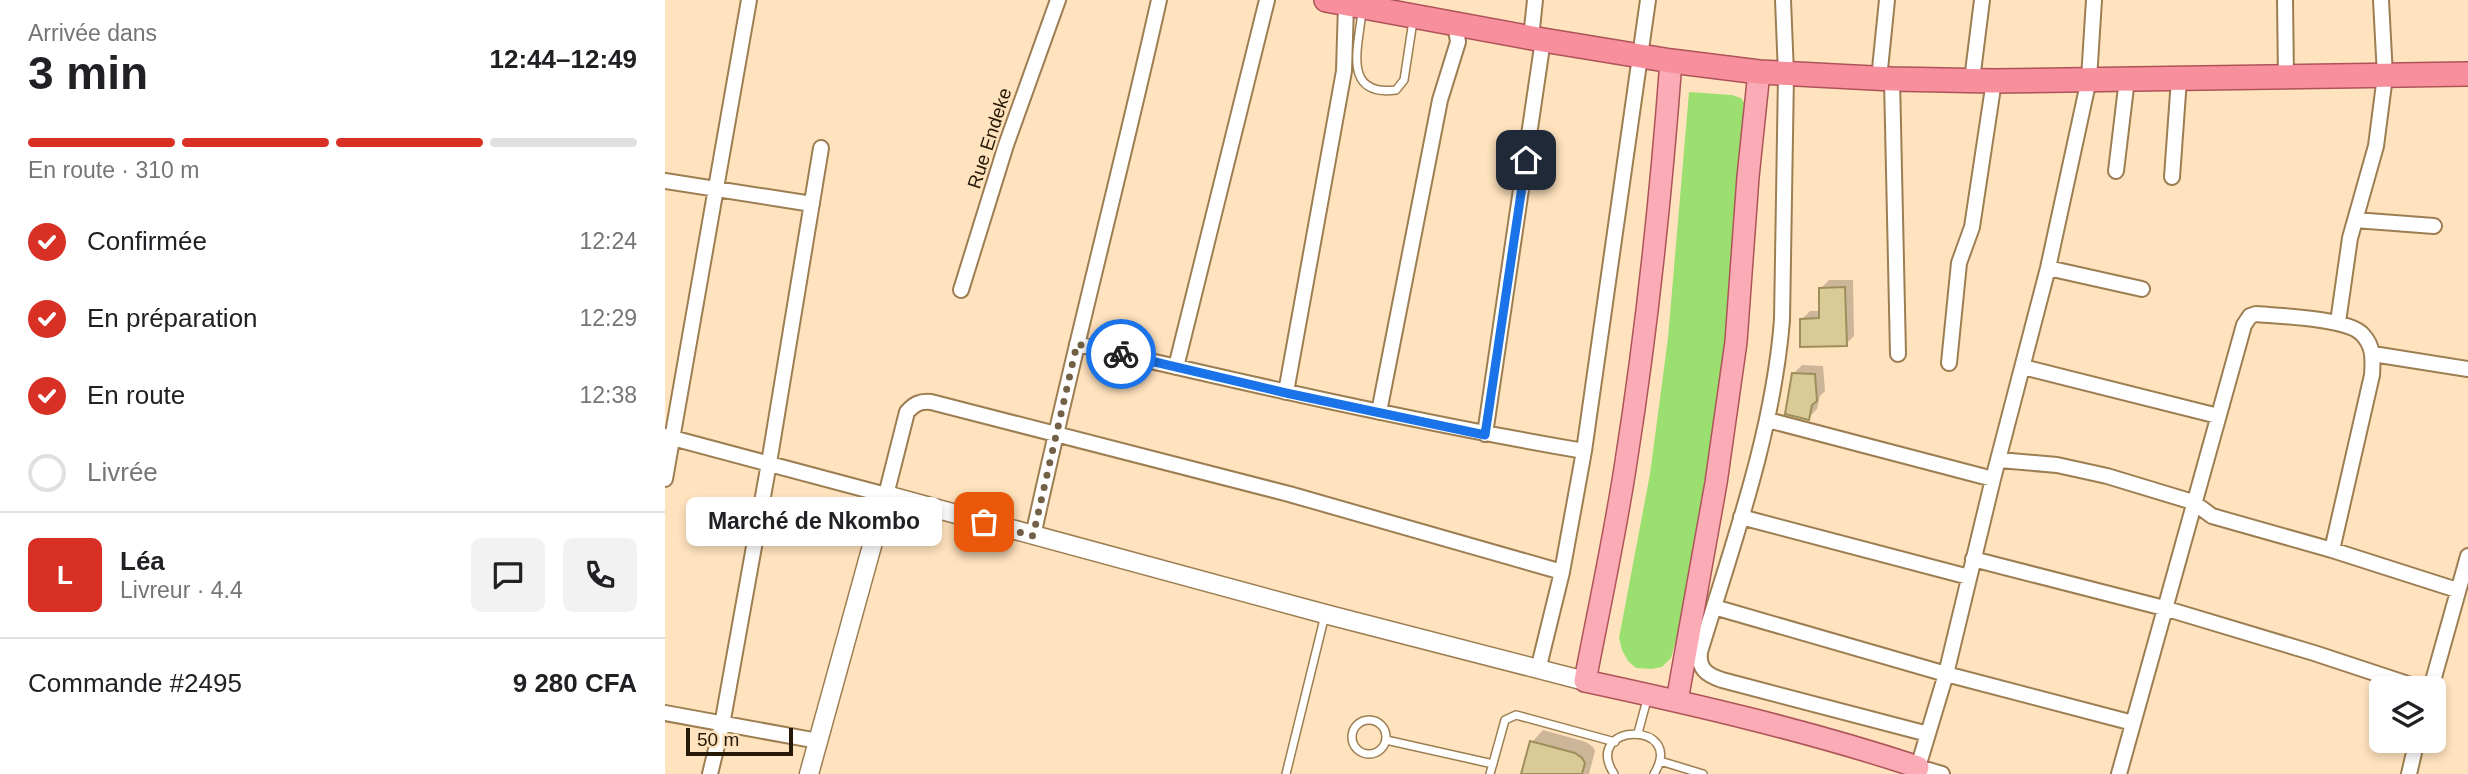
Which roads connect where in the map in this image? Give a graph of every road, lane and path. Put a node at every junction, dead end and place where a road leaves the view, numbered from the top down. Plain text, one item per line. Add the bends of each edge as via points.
1 (749, 0) edge
2 (1058, 0) edge
3 (1159, 0) edge
4 (1267, 0) edge
5 (1535, 0) edge
6 (1648, 0) edge
7 (1783, 0) edge
8 (1887, 0) edge
9 (1982, 0) edge
10 (2094, 0) edge
11 (2285, 0) edge
12 (2381, 0) edge
13 (1345, 4) edge
14 (1409, 11) edge
15 (1455, 23) junction
16 (1537, 39) junction
17 (1641, 56) junction
18 (1671, 61) junction
19 (1759, 72) junction
20 (1786, 74) junction
21 (2468, 74) edge
22 (2385, 76) junction
23 (2286, 78) junction
24 (1886, 79) junction
25 (2089, 79) junction
26 (2127, 79) junction
27 (2179, 79) junction
28 (1983, 80) junction
29 (821, 148) dead end
30 (2116, 171) dead end
31 (2172, 177) dead end
32 (665, 181) edge
33 (716, 189) junction
34 (812, 204) junction
35 (2355, 220) junction
36 (2434, 226) dead end
37 (2048, 268) junction
38 (2142, 289) dead end
39 (961, 290) dead end
40 (2338, 322) junction
41 (1077, 344) junction
42 (1899, 354) dead end
43 (2373, 354) junction
44 (1949, 363) dead end
45 (1176, 367) junction
46 (2023, 367) junction
47 (2468, 369) edge
48 (1286, 393) junction
49 (1378, 412) junction
50 (2218, 416) junction
51 (1768, 420) junction
52 (1055, 433) junction
53 (1485, 435) junction
54 (668, 437) edge
55 (1584, 451) junction
56 (1999, 460) junction
57 (769, 463) junction
58 (665, 479) edge
59 (1993, 479) junction
60 (886, 495) junction
61 (2193, 502) junction
62 (1741, 517) junction
63 (1033, 536) junction
64 (2332, 550) junction
65 (2468, 556) edge
66 (1973, 559) junction
67 (1562, 572) junction
68 (1969, 577) junction
69 (2457, 590) junction
70 (1714, 607) junction
71 (2164, 608) junction
72 (1325, 614) junction
73 (1538, 670) junction
74 (1946, 674) junction
75 (2382, 676) edge
76 (2434, 676) edge
77 (1585, 681) junction
78 (1648, 694) junction
79 (1677, 701) junction
80 (665, 713) edge
81 (2133, 723) junction
82 (722, 725) junction
83 (1638, 733) junction
84 (1928, 734) junction
85 (1386, 740) junction
86 (818, 741) junction
87 (1615, 742) junction
88 (2414, 753) edge
89 (1660, 761) junction
90 (1493, 764) junction
91 (1917, 771) edge
92 (710, 774) edge
93 (809, 774) edge
94 (1286, 774) edge
95 (1490, 774) edge
96 (1614, 774) edge
97 (1654, 774) edge
98 (1703, 774) edge
99 (1942, 774) edge
100 (2119, 774) edge
101 (2409, 774) edge

1 - 33 street
2 - 39 street, Rue Endeke
3 - 41 street
4 - 45 street
5 - 16 street
6 - 17 street
7 - 20 street
8 - 24 street
9 - 28 street
10 - 25 street
11 - 23 street
12 - 22 street
13 - 14 highway
13 - 14 lane via 1358,77 1367,86 1387,91 1396,90 1404,80
13 - 48 street via 1344,71
14 - 15 highway
15 - 16 highway
15 - 49 street via 1458,41 1440,100
16 - 17 highway
16 - 53 street
17 - 18 highway
17 - 55 street
18 - 19 highway
18 - 77 main road via 1662,175 1626,464
19 - 20 highway
19 - 79 main road via 1736,342
20 - 24 highway
20 - 51 street via 1782,320
21 - 22 highway
22 - 23 highway
22 - 35 street via 2376,146
23 - 27 highway
24 - 28 highway
24 - 42 street
25 - 26 highway
25 - 28 highway
25 - 37 street
26 - 27 highway
26 - 30 street
27 - 31 street
28 - 44 street via 1972,227 1959,263
29 - 34 street
32 - 33 street
33 - 34 street
33 - 54 street
34 - 57 street
35 - 36 street
35 - 40 street
37 - 38 street
37 - 46 street
40 - 43 street via 2362,334
40 - 50 street via 2251,316 2244,325
41 - 45 street
41 - 52 street
43 - 47 street
43 - 64 street
45 - 48 street
46 - 50 street
46 - 56 street
48 - 49 street
49 - 53 street
50 - 61 street
51 - 59 street
51 - 62 street
52 - 60 street via 922,401 913,405 904,422
52 - 63 street
52 - 67 street
53 - 55 street
54 - 57 street
54 - 58 street
55 - 67 street
56 - 59 street
56 - 61 street via 2057,465
57 - 60 street
57 - 82 street
59 - 66 street
60 - 63 street
60 - 86 street
61 - 64 street via 2213,516
61 - 71 street
62 - 68 street
62 - 70 street
63 - 72 street
64 - 69 street
65 - 69 street
66 - 68 street
66 - 71 street
67 - 73 street
68 - 74 street
69 - 76 street
70 - 74 street
70 - 84 street via 1699,658 1712,677
71 - 75 street
71 - 81 street
72 - 73 street
72 - 94 lane
73 - 77 street
74 - 81 street
74 - 84 street
77 - 78 main road
78 - 79 main road
78 - 83 lane
79 - 91 main road via 1818,736
80 - 82 street
81 - 100 street
82 - 86 street
82 - 92 street
83 - 87 lane via 1625,734
83 - 89 lane via 1657,746
84 - 91 street
85 - 85 lane via 1385,730 1374,720 1360,722 1352,734 1356,748 1364,754 1378,752
85 - 90 lane
86 - 93 street
87 - 90 lane via 1516,715 1505,720
87 - 96 lane via 1609,755
88 - 101 street
89 - 97 lane
89 - 98 lane
90 - 95 lane
91 - 99 street

